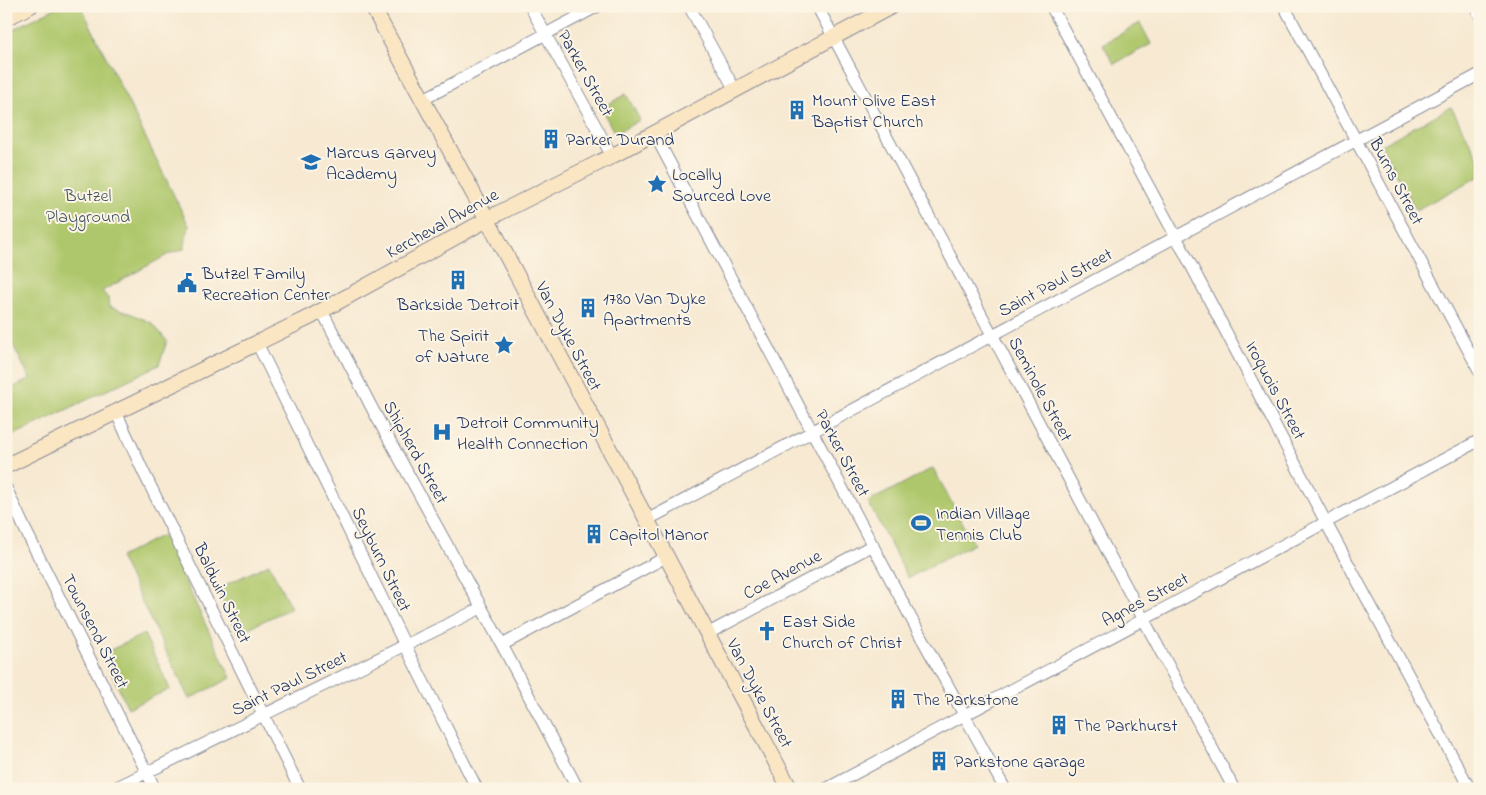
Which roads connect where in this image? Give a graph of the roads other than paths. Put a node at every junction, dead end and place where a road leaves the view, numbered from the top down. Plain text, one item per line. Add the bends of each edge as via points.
1 (30, 6) edge
2 (372, 6) edge
3 (530, 6) edge
4 (598, 6) edge
5 (689, 6) edge
6 (817, 6) edge
7 (892, 6) edge
8 (1051, 6) edge
9 (1284, 6) edge
10 (1475, 6) edge
11 (1480, 16) edge
12 (6, 18) edge
13 (544, 35) junction
14 (833, 38) junction
15 (1480, 74) edge
16 (735, 90) junction
17 (422, 100) junction
18 (654, 133) junction
19 (1356, 141) junction
20 (612, 156) junction
21 (487, 220) junction
22 (1176, 238) junction
23 (322, 311) junction
24 (992, 336) junction
25 (257, 343) junction
26 (1480, 372) edge
27 (116, 412) junction
28 (812, 432) junction
29 (1480, 440) edge
30 (6, 466) edge
31 (6, 488) edge
32 (647, 520) junction
33 (1326, 522) junction
34 (873, 546) junction
35 (666, 557) junction
36 (481, 608) junction
37 (1144, 619) junction
38 (707, 634) junction
39 (405, 645) junction
40 (502, 645) junction
41 (264, 715) junction
42 (965, 715) junction
43 (147, 772) junction
44 (113, 789) edge
45 (155, 789) edge
46 (300, 789) edge
47 (478, 789) edge
48 (578, 789) edge
49 (790, 789) edge
50 (826, 789) edge
51 (1005, 789) edge
52 (1234, 789) edge
53 (1470, 789) edge

1 - 12 street
2 - 17 street, Van Dyke Street
3 - 13 street, Parker Street
4 - 13 street
5 - 16 street
6 - 14 street, Seminole Street
7 - 14 street, Kercheval Avenue
8 - 22 street, Iroquois Street
9 - 19 street, Burns Street
10 - 11 street
13 - 17 street
13 - 20 street, Parker Street
14 - 16 street, Kercheval Avenue
14 - 24 street, Seminole Street
15 - 19 street, Saint Paul Street
16 - 18 street, Kercheval Avenue
17 - 21 street, Van Dyke Street
18 - 20 street, Kercheval Avenue
18 - 28 street, Parker Street
19 - 22 street, Saint Paul Street
19 - 26 street, Burns Street
20 - 21 street, Kercheval Avenue
21 - 23 street, Kercheval Avenue
21 - 32 street, Van Dyke Street
22 - 24 street, Saint Paul Street
22 - 33 street, Iroquois Street
23 - 25 street, Kercheval Avenue
23 - 36 street, Shipherd Street
24 - 28 street, Saint Paul Street
24 - 37 street, Seminole Street
25 - 27 street, Kercheval Avenue
25 - 39 street, Seyburn Street
27 - 30 street, Kercheval Avenue
27 - 41 street, Baldwin Street
28 - 32 street, Saint Paul Street
28 - 34 street, Parker Street
29 - 33 street, Agnes Street
31 - 43 street, Townsend Street
32 - 35 street, Van Dyke Street
33 - 37 street, Agnes Street
33 - 53 street, Iroquois Street
34 - 38 street, Coe Avenue
34 - 42 street, Parker Street
35 - 38 street, Van Dyke Street
35 - 40 street
36 - 39 street, Saint Paul Street
36 - 40 street, Shipherd Street
37 - 42 street, Agnes Street
37 - 52 street, Seminole Street
38 - 49 street, Van Dyke Street
39 - 41 street, Saint Paul Street
39 - 47 street, Seyburn Street
40 - 48 street
41 - 43 street, Saint Paul Street
41 - 46 street, Baldwin Street
42 - 50 street, Agnes Street
42 - 51 street, Parker Street
43 - 44 street, Saint Paul Street
43 - 45 street, Townsend Street

